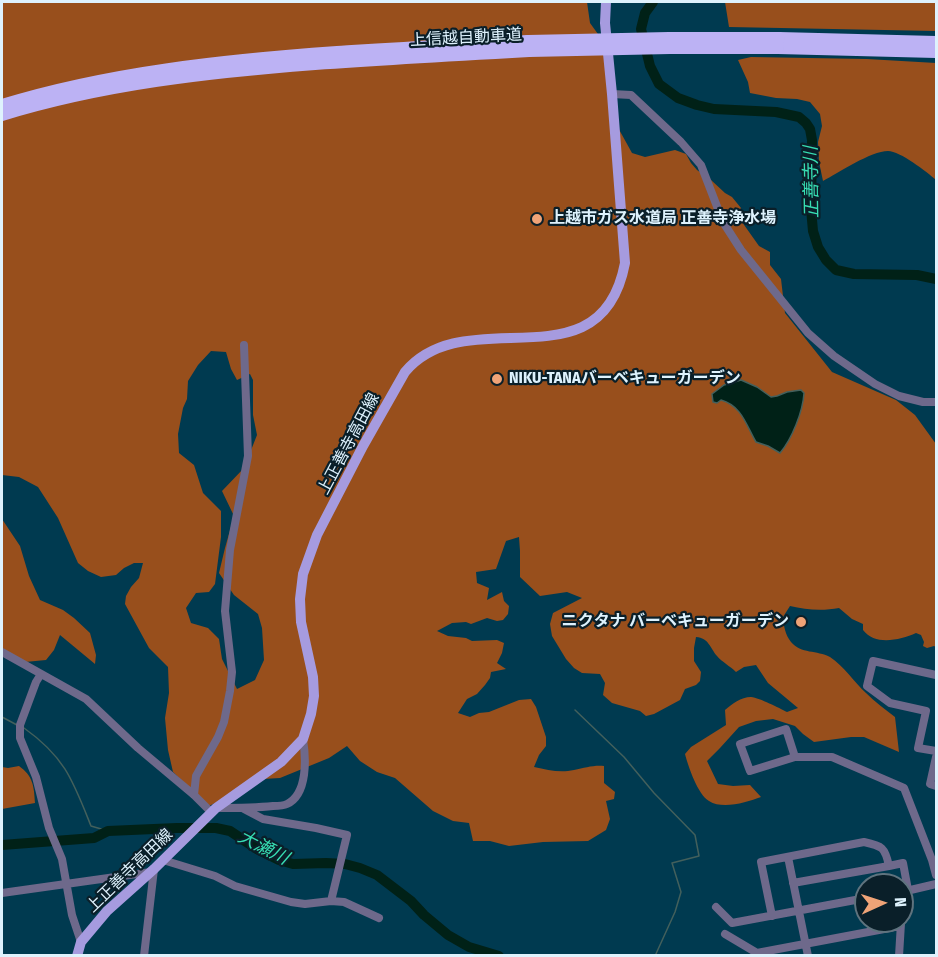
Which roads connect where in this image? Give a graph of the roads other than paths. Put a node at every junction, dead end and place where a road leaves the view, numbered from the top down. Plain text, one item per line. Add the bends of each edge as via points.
1 (606, 2) edge
2 (936, 42) edge
3 (779, 43) junction
4 (528, 46) junction
5 (936, 52) edge
6 (612, 94) junction
7 (2, 105) edge
8 (2, 115) edge
9 (244, 345) dead end
10 (936, 402) edge
11 (2, 652) edge
12 (41, 674) junction
13 (936, 675) edge
14 (926, 711) junction
15 (936, 713) edge
16 (303, 739) junction
17 (936, 751) edge
18 (795, 757) junction
19 (936, 757) edge
20 (936, 786) edge
21 (194, 795) junction
22 (244, 809) junction
23 (210, 813) junction
24 (788, 857) junction
25 (163, 860) junction
26 (889, 866) junction
27 (152, 870) junction
28 (904, 873) edge
29 (936, 875) edge
30 (66, 883) junction
31 (793, 883) junction
32 (936, 884) edge
33 (914, 889) edge
34 (2, 893) edge
35 (854, 900) edge
36 (330, 901) junction
37 (716, 907) dead end
38 (799, 911) junction
39 (772, 916) junction
40 (379, 918) dead end
41 (854, 932) edge
42 (900, 933) edge
43 (725, 934) dead end
44 (81, 942) junction
45 (805, 944) junction
46 (77, 956) edge
47 (144, 956) edge
48 (808, 956) edge
49 (899, 956) edge

1 - 6 main road, 上正善寺高田線
2 - 3 highway, 上信越自動車道
3 - 4 highway, 上信越自動車道, bridge
3 - 5 highway, 上信越自動車道
4 - 7 highway, 上信越自動車道 via 399,48 237,60 118,77
4 - 8 highway, 上信越自動車道 via 197,75 80,95
6 - 10 street via 631,95 701,165 723,222 735,241 808,333 875,384 899,396
6 - 16 main road, 上正善寺高田線 via 625,263 619,287 598,316 573,332 461,341 425,354 405,372 317,535 303,574 301,622 314,696
9 - 21 street via 248,456 230,550 225,611 232,672 230,691 224,722 196,776
11 - 12 street
12 - 21 street via 86,699
12 - 30 street via 20,725 20,738 36,777
13 - 14 street via 873,661 867,686 890,703
14 - 15 street
14 - 17 street via 918,748
16 - 22 street via 303,779 293,799 285,805
16 - 23 main road, 上正善寺高田線 via 281,762
18 - 18 street via 750,771 740,744 786,729
18 - 29 street via 832,757 904,788
19 - 20 street via 930,784
21 - 23 street
22 - 23 street
22 - 36 street via 264,819 347,835
23 - 25 main road, 上正善寺高田線
24 - 26 street via 864,842 883,848
24 - 31 street
24 - 39 street via 761,862
25 - 27 main road, 上正善寺高田線
25 - 36 street via 291,902
26 - 28 street via 903,863
26 - 31 street
27 - 30 street
27 - 44 main road, 上正善寺高田線 via 107,911
27 - 47 street
30 - 34 street
30 - 44 street
31 - 38 street
32 - 33 street
35 - 38 street
36 - 40 street via 344,902
37 - 39 street via 732,923
38 - 39 street
38 - 45 street
41 - 45 street
42 - 49 street
43 - 45 street via 757,953
44 - 46 main road, 上正善寺高田線
45 - 48 street

